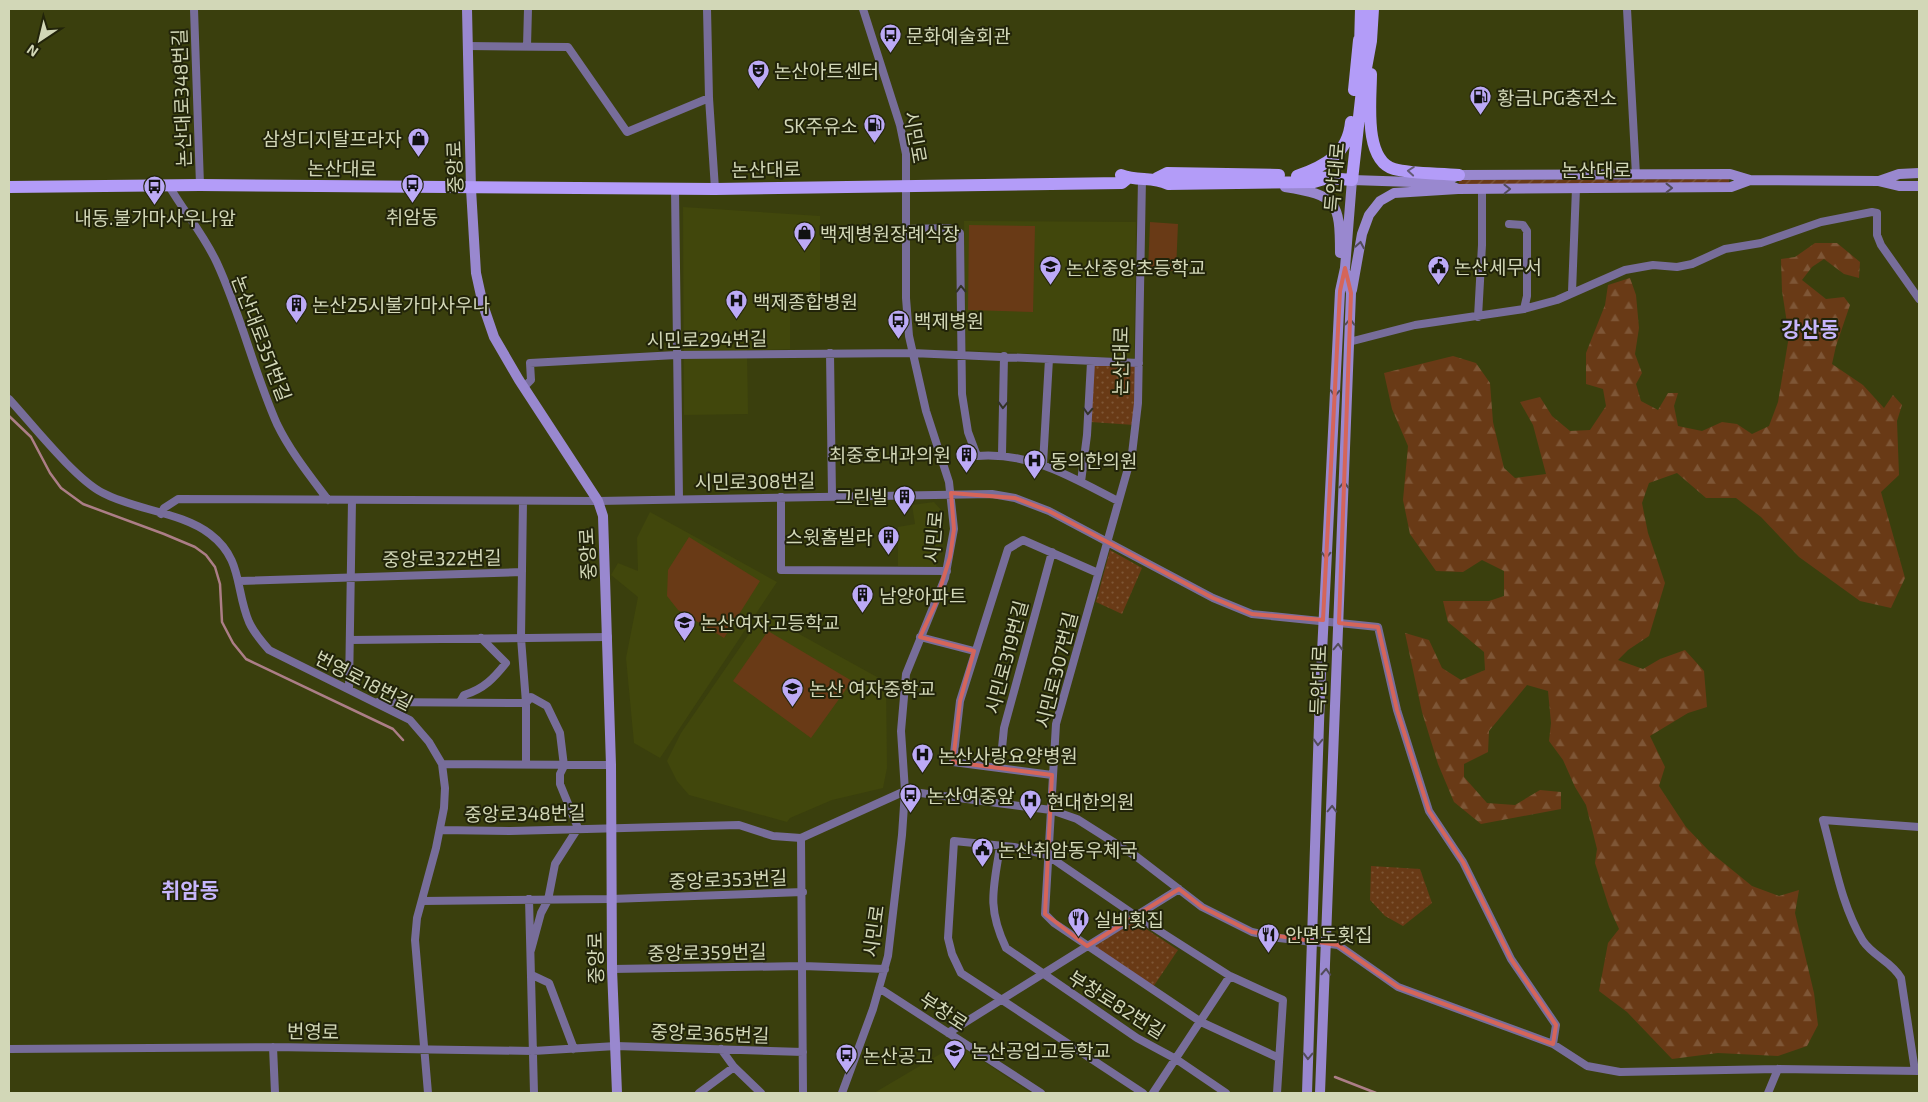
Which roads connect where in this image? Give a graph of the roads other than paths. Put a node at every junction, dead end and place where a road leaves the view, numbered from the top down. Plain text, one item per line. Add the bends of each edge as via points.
1 (194, 9) edge
2 (467, 9) edge
3 (528, 9) edge
4 (707, 9) edge
5 (863, 9) edge
6 (1361, 9) edge
7 (1373, 9) edge
8 (1627, 9) edge
9 (1365, 41) junction
10 (468, 46) junction
11 (527, 46) junction
12 (709, 98) junction
13 (1919, 173) edge
14 (1459, 175) junction
15 (1636, 175) junction
16 (1297, 176) junction
17 (1142, 178) junction
18 (1157, 178) junction
19 (1324, 179) junction
20 (1352, 180) junction
21 (1750, 180) junction
22 (1878, 181) junction
23 (1259, 183) junction
24 (1443, 183) junction
25 (200, 185) junction
26 (907, 185) junction
27 (169, 186) junction
28 (1919, 186) edge
29 (9, 187) edge
30 (1576, 188) junction
31 (471, 189) junction
32 (675, 189) junction
33 (715, 189) junction
34 (1482, 189) junction
35 (1458, 190) junction
36 (1508, 224) dead end
37 (907, 228) junction
38 (1345, 268) junction
39 (1340, 292) junction
40 (1572, 292) junction
41 (1351, 293) junction
42 (1919, 299) edge
43 (1524, 309) junction
44 (1478, 317) junction
45 (1349, 342) junction
46 (912, 352) junction
47 (830, 353) junction
48 (676, 355) junction
49 (962, 355) junction
50 (1004, 356) junction
51 (1049, 360) junction
52 (1091, 362) junction
53 (1139, 363) junction
54 (524, 387) junction
55 (9, 399) edge
56 (1002, 454) junction
57 (1044, 464) junction
58 (1081, 482) junction
59 (951, 493) junction
60 (832, 496) junction
61 (781, 497) junction
62 (679, 499) junction
63 (328, 500) junction
64 (352, 500) junction
65 (523, 501) junction
66 (598, 501) junction
67 (1118, 501) junction
68 (161, 514) junction
69 (1107, 540) junction
70 (1052, 552) junction
71 (947, 571) junction
72 (522, 572) junction
73 (1098, 573) junction
74 (351, 576) junction
75 (240, 581) junction
76 (1324, 620) junction
77 (1339, 623) junction
78 (608, 637) junction
79 (481, 638) junction
80 (521, 638) junction
81 (920, 638) junction
82 (350, 640) junction
83 (974, 651) junction
84 (349, 689) junction
85 (376, 702) junction
86 (460, 702) junction
87 (526, 703) junction
88 (442, 764) junction
89 (526, 764) junction
90 (611, 765) junction
91 (564, 766) junction
92 (1000, 768) junction
93 (1052, 774) junction
94 (905, 791) junction
95 (1051, 810) junction
96 (1919, 827) edge
97 (578, 828) junction
98 (611, 828) junction
99 (440, 830) junction
100 (801, 838) junction
101 (1000, 848) junction
102 (1048, 855) junction
103 (1179, 889) junction
104 (802, 892) junction
105 (529, 899) junction
106 (611, 899) junction
107 (548, 900) junction
108 (422, 901) junction
109 (1136, 916) junction
110 (1312, 940) junction
111 (1327, 944) junction
112 (1087, 946) junction
113 (531, 950) junction
114 (803, 966) junction
115 (612, 969) junction
116 (885, 969) junction
117 (1041, 974) junction
118 (532, 975) junction
119 (1230, 976) junction
120 (879, 988) junction
121 (1000, 1000) junction
122 (1201, 1022) junction
123 (948, 1033) junction
124 (1553, 1044) junction
125 (616, 1046) junction
126 (274, 1047) junction
127 (9, 1049) edge
128 (574, 1049) junction
129 (721, 1049) junction
130 (425, 1050) junction
131 (533, 1051) junction
132 (803, 1052) junction
133 (1279, 1058) junction
134 (1176, 1059) junction
135 (734, 1067) junction
136 (1778, 1069) junction
137 (1917, 1071) edge
138 (275, 1093) edge
139 (428, 1093) edge
140 (534, 1093) edge
141 (617, 1093) edge
142 (699, 1093) edge
143 (761, 1093) edge
144 (803, 1093) edge
145 (842, 1093) edge
146 (1041, 1093) edge
147 (1144, 1093) edge
148 (1153, 1093) edge
149 (1226, 1093) edge
150 (1277, 1093) edge
151 (1307, 1093) edge
152 (1320, 1093) edge
153 (1768, 1093) edge

1 - 25 street, 논산대로348번길
2 - 10 street, 중앙로
3 - 11 street
4 - 12 street, 논산대로
5 - 26 street, 시민로 via 900,125 906,154
6 - 9 main road, 득안대로
7 - 9 main road, 득안대로
8 - 15 street
14 -> 9 main road via 1393,169 1379,158 1371,132
9 - 16 main road via 1350,132 1344,146 1330,161
9 - 20 main road, 득안대로
10 - 11 street
10 - 31 street, 중앙로
11 - 12 street via 568,47 627,132
12 - 33 street, 논산대로
13 - 22 street, 논산대로 via 1899,174
14 - 15 street, 논산대로
14 - 24 street, 논산대로
15 - 21 street, 논산대로 via 1730,174
16 - 18 main road, 논산대로 via 1168,174
16 - 19 main road, 논산대로
17 - 18 main road, 논산대로
17 - 26 main road, 논산대로 via 1128,178 1122,183
17 - 53 street, 논산대로
18 - 23 main road, 논산대로 via 1168,184
19 - 20 main road, 논산대로
19 - 23 main road, 논산대로
20 - 24 street, 논산대로
20 - 38 street, 득안대로
21 - 22 street, 논산대로
30 -> 21 street, 논산대로 via 1731,187
22 - 28 street, 논산대로
23 - 39 street via 1315,193 1334,206 1339,214
24 - 35 street, 논산대로
25 - 27 main road, 논산대로
25 - 31 main road, 논산대로
26 - 33 main road, 논산대로
26 - 37 street, 시민로
27 - 29 main road, 논산대로
27 - 63 street, 논산대로351번길 via 203,235 218,266 278,425
34 -> 30 street, 논산대로
30 - 40 street
31 - 32 main road, 논산대로
31 - 54 street, 중앙로 via 476,273 483,305 494,336
32 - 33 main road, 논산대로
32 - 48 street
34 - 35 street, 논산대로
34 - 44 street
41 -> 35 street via 1362,234 1368,215 1380,201 1394,193
36 - 43 street via 1524,226 1527,231
37 - 46 street, 시민로 via 906,298
49 -> 37 street via 960,233 949,228
38 - 39 street, 득안대로
38 - 41 street, 득안대로
39 -> 76 street, 득안대로
40 - 42 street via 1625,270 1692,264 1725,249 1761,243 1821,222 1872,212 1877,213 1877,236 1881,245
40 - 43 street via 1557,300
45 -> 41 street, 득안대로
43 - 44 street
44 - 45 street via 1415,325
77 -> 45 street, 득안대로
46 - 47 street, 시민로294번길
46 - 49 street, 시민로294번길
46 - 59 street, 시민로
47 - 48 street, 시민로294번길
47 - 60 street, 시민로308번길
48 - 54 street, 시민로294번길 via 530,363 531,380
48 - 62 street, 시민로308번길
49 - 50 street, 시민로294번길
49 - 56 street via 962,394 968,432 977,456
50 - 51 street, 시민로294번길
50 -> 56 street
51 - 52 street, 시민로294번길
51 - 57 street
52 - 53 street, 시민로294번길
52 -> 58 street
53 - 67 street, 논산대로 via 1135,435
54 - 66 street, 중앙로
55 - 68 street, 번영로18번길 via 85,480 118,500
56 - 57 street
57 - 58 street
58 - 67 street
59 - 60 street, 시민로308번길
59 - 69 street via 1016,498
59 - 71 street, 시민로 via 954,529
60 - 61 street, 시민로308번길
61 - 62 street, 시민로308번길
61 - 71 street via 781,570
62 - 66 street, 시민로308번길
63 - 64 street
63 - 68 street via 178,499 164,508
64 - 65 street
64 - 74 street
65 - 66 street
65 - 72 street, 중앙로322번길
66 - 78 street, 중앙로 via 603,524
67 - 69 street, 논산대로
68 - 75 street, 번영로18번길 via 209,533 234,563
69 - 73 street, 시민로307번길
69 - 76 street via 1213,598 1252,614
70 - 73 street
70 - 83 street, 시민로319번길 via 1023,540 1008,549
70 - 92 street, 시민로319번길 via 1004,728
71 - 81 street, 시민로
72 - 74 street, 중앙로322번길
72 - 80 street
73 - 93 street, 시민로307번길 via 1056,724
74 - 75 street, 중앙로322번길
74 - 82 street
75 - 84 street, 번영로18번길 via 248,620 254,634 269,650
76 - 77 street
76 -> 110 street, 득안대로
111 -> 77 street, 득안대로
77 - 124 street via 1378,627 1397,710 1429,810 1463,862 1511,959 1556,1025
78 - 80 street
78 - 90 street, 중앙로
79 - 80 street
79 - 82 street
79 - 86 street via 506,662 490,682 478,691 464,694
80 - 87 street
81 - 83 street, 시민로319번길
81 - 94 street, 시민로 via 906,674 903,700 901,731
82 - 84 street
83 - 92 street, 시민로319번길 via 960,701 953,762
84 - 85 street, 번영로18번길
85 - 86 street
85 - 88 street, 번영로18번길 via 410,720 430,742
86 - 87 street
87 - 89 street
87 - 91 street via 531,697 547,706 560,733
88 - 89 street
88 - 99 street, 번영로18번길 via 445,788
89 - 91 street
90 - 91 street
90 - 98 street, 중앙로
91 - 97 street via 560,784
92 - 93 street
93 - 95 street, 시민로307번길
94 - 95 street
94 - 100 street
94 - 116 street, 시민로
95 - 102 street, 시민로307번길
95 - 103 street via 1077,819 1138,857
96 - 137 street via 1823,820 1844,899 1864,941 1895,967 1902,978
97 - 98 street, 중앙로348번길
97 - 99 street, 중앙로348번길
97 - 107 street via 556,864
98 - 100 street, 중앙로348번길 via 739,825 773,836
98 - 106 street, 중앙로
99 - 108 street, 번영로18번길
100 - 104 street
101 - 102 street
101 - 117 street, 부창로82번길 via 992,903 995,926 1006,948
101 - 121 street via 954,842 948,938 961,973
102 - 109 street
102 - 112 street, 부창로82번길 via 1045,914
103 - 109 street
103 - 110 street via 1202,907 1252,932
104 - 106 street, 중앙로353번길
104 - 114 street, 중앙로353번길
105 - 107 street, 중앙로353번길
105 - 108 street, 중앙로353번길
105 - 113 street
106 - 107 street, 중앙로353번길
106 - 115 street, 중앙로
107 - 113 street
108 - 130 street, 번영로18번길 via 416,918 415,940
109 - 112 street
109 - 119 street
110 - 111 street
110 -> 151 street, 득안대로
111 - 124 street via 1338,945 1398,987
152 -> 111 street, 득안대로
112 - 117 street
112 - 122 street, 부창로82번길
113 - 118 street
114 - 115 street, 중앙로359번길
114 - 116 street, 중앙로359번길
114 - 132 street
115 - 125 street, 중앙로
116 - 120 street, 시민로
117 - 121 street
117 - 134 street, 부창로82번길 via 1137,1038
118 - 128 street via 549,983
118 - 131 street
119 - 122 street, 부창로82번길
119 - 133 street via 1283,1000
120 - 123 street, 부창로
120 - 145 street, 시민로
121 - 123 street
121 - 147 street
122 - 133 street
122 - 134 street, 부창로82번길
123 - 146 street, 부창로
124 - 136 street via 1586,1066 1620,1072
125 - 128 street, 번영로
125 - 129 street, 중앙로365번길
125 - 141 street, 중앙로
126 - 127 street, 번영로
126 - 130 street, 번영로
126 - 138 street
128 - 131 street, 번영로
129 - 132 street, 중앙로365번길
129 - 135 street
130 - 131 street, 번영로
130 - 139 street, 번영로18번길
131 - 140 street
132 - 144 street
133 - 150 street
134 - 148 street, 부창로82번길
134 - 149 street
135 - 142 street
135 - 143 street
136 - 137 street
136 - 153 street

